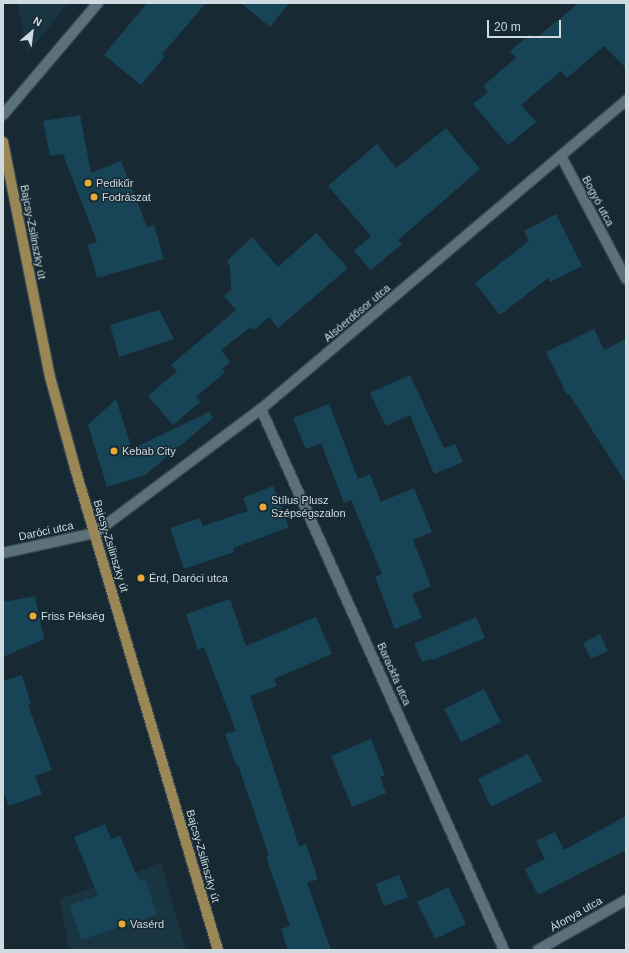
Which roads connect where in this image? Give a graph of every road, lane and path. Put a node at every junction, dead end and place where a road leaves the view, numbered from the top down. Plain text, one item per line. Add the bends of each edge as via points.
1 (98, 3) edge
2 (626, 101) edge
3 (3, 115) edge
4 (3, 142) edge
5 (561, 156) junction
6 (626, 279) edge
7 (261, 409) junction
8 (95, 533) junction
9 (3, 553) edge
10 (626, 900) edge
11 (218, 950) edge
12 (504, 950) edge
13 (538, 950) edge

1 - 3 street
2 - 5 street, Alsóerdősor utca
4 - 8 main road, Bajcsy-Zsilinszky út via 50,377
5 - 6 street, Bogyó utca
5 - 7 street, Alsóerdősor utca
7 - 8 street, Alsóerdősor utca
7 - 12 street, Barackfa utca
8 - 9 street, Daróci utca
8 - 11 main road, Bajcsy-Zsilinszky út
10 - 13 street, Áfonya utca

